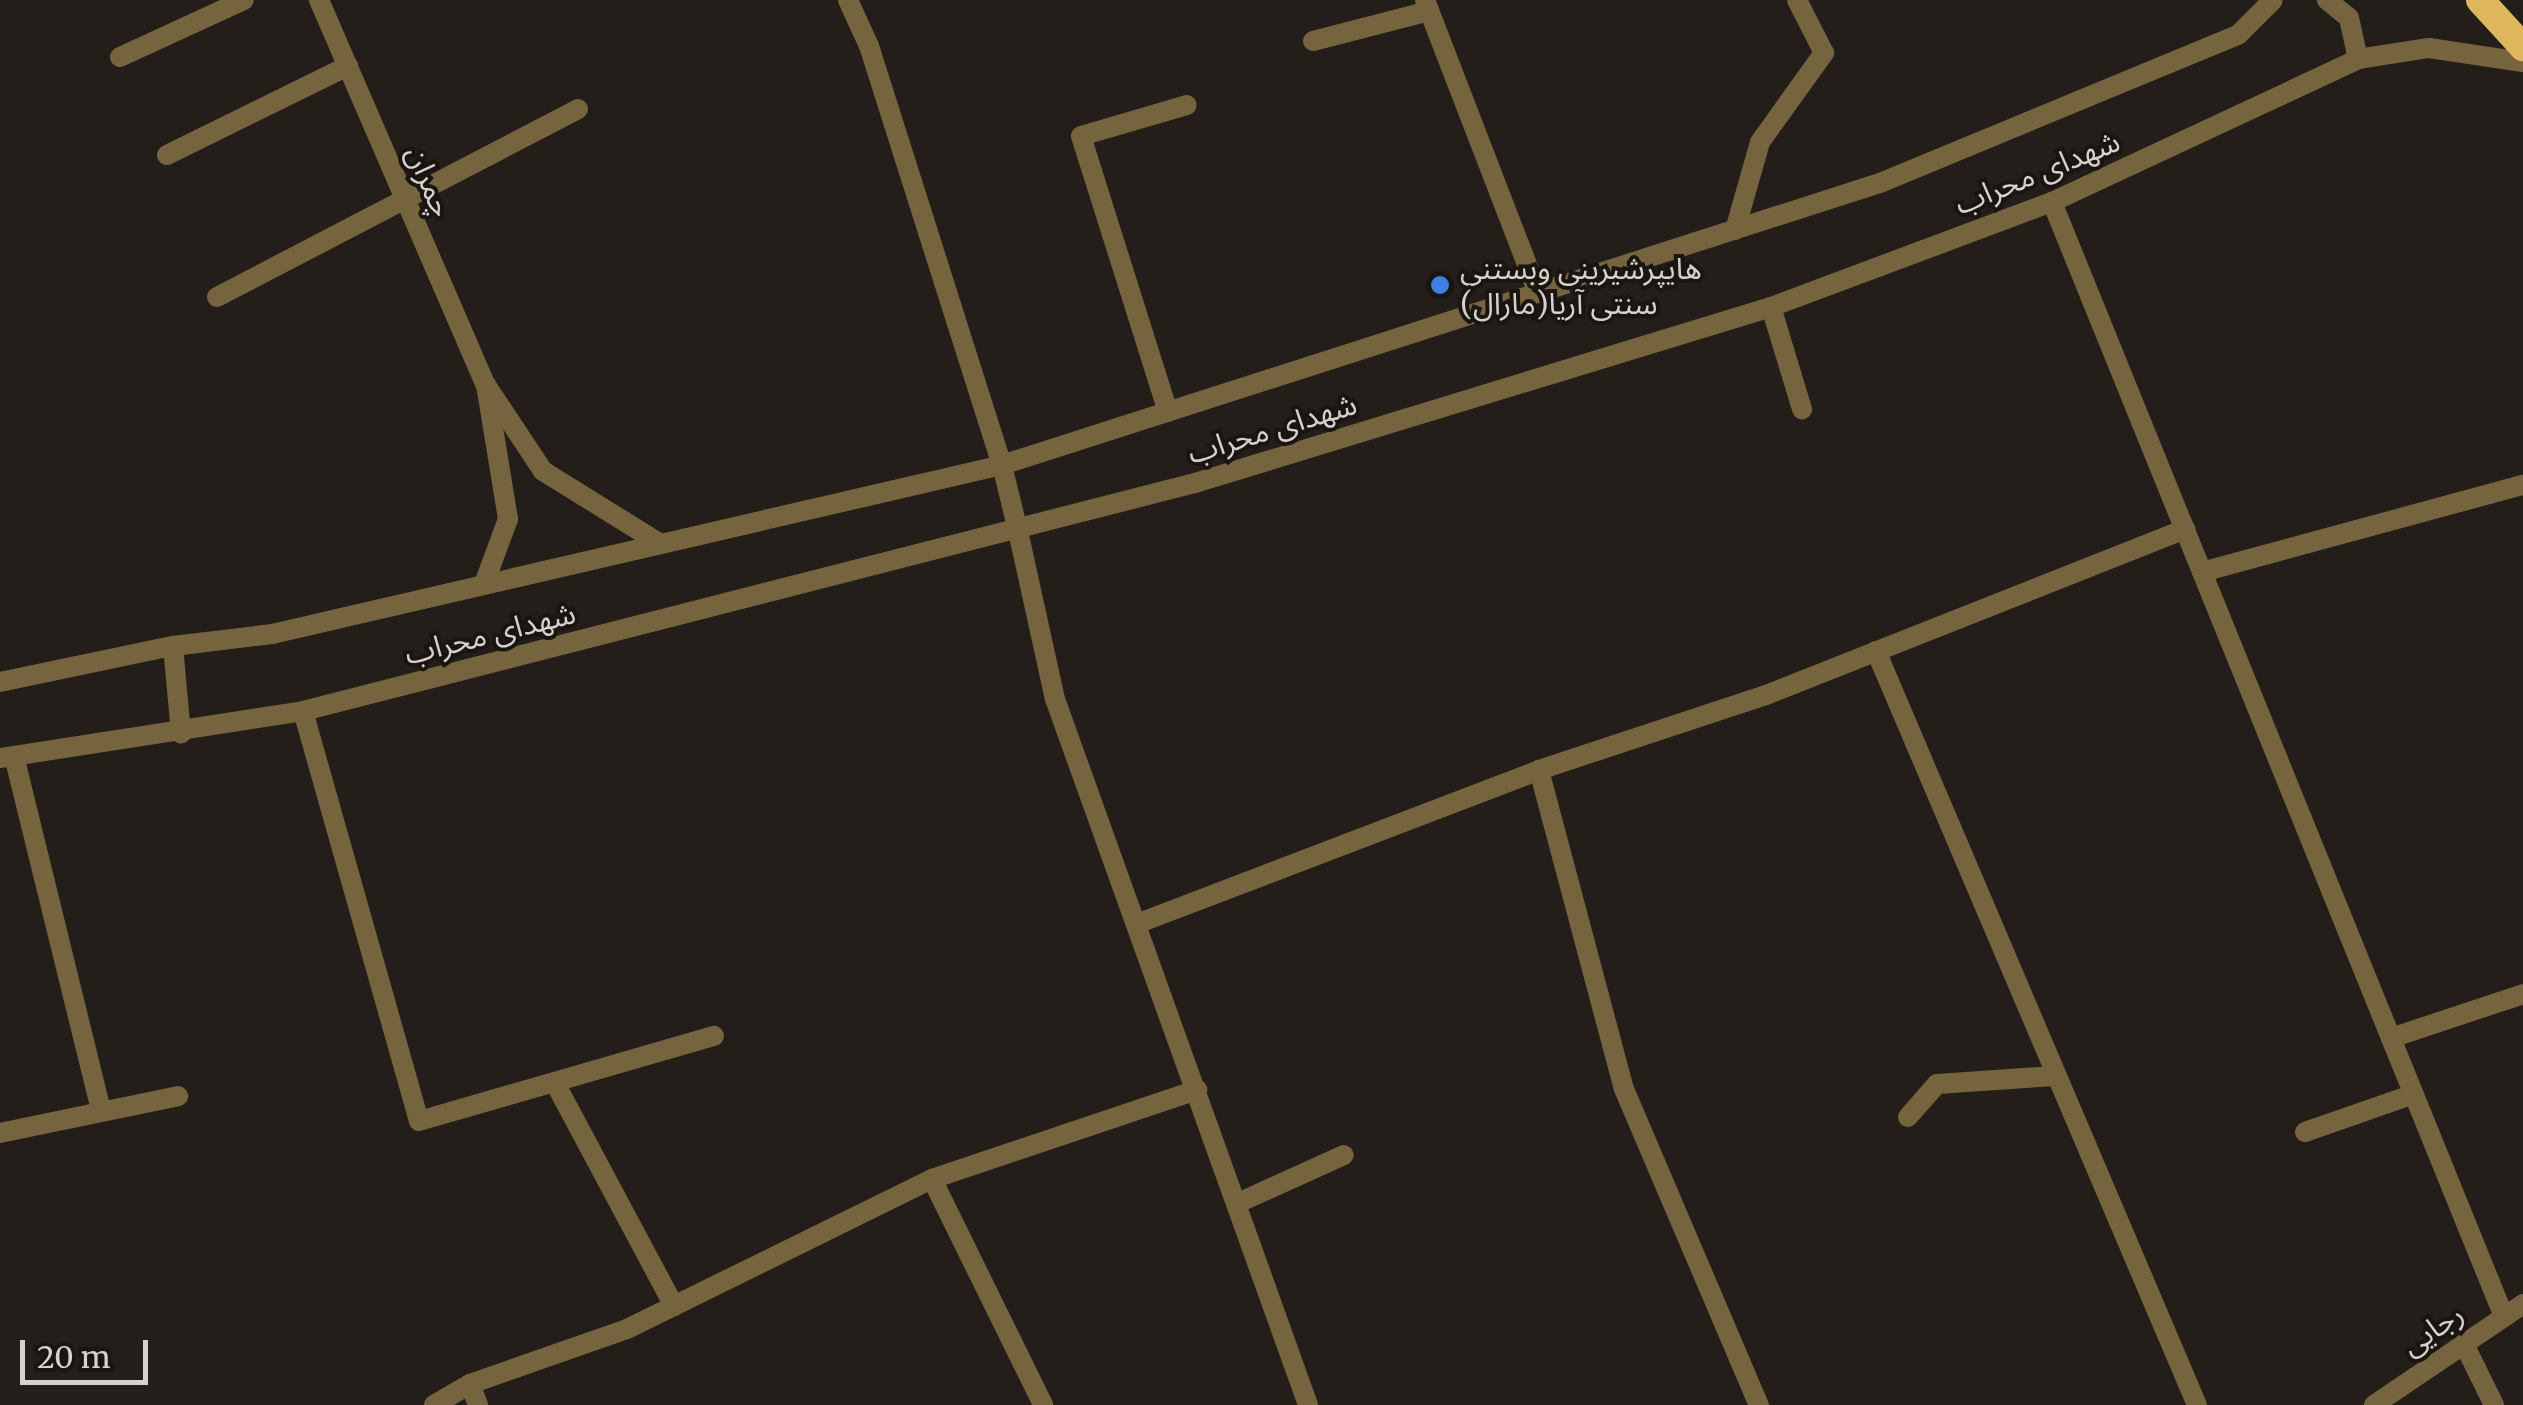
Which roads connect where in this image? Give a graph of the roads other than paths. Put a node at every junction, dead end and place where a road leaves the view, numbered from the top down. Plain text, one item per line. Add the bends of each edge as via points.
1 (244, 0) edge
2 (319, 0) edge
3 (848, 0) edge
4 (1797, 0) edge
5 (2273, 0) edge
6 (2328, 0) edge
7 (2480, 0) edge
8 (1427, 6) edge
9 (1314, 41) dead end
10 (2523, 47) edge
11 (120, 57) dead end
12 (2358, 59) junction
13 (2523, 62) edge
14 (348, 66) junction
15 (1187, 105) dead end
16 (578, 109) dead end
17 (167, 156) dead end
18 (406, 202) junction
19 (2052, 202) junction
20 (1735, 230) junction
21 (1538, 293) junction
22 (217, 297) dead end
23 (1772, 307) junction
24 (486, 386) junction
25 (1802, 409) dead end
26 (1168, 412) junction
27 (1002, 465) junction
28 (2523, 485) edge
29 (2185, 529) junction
30 (1018, 531) junction
31 (659, 544) junction
32 (2202, 572) junction
33 (484, 584) junction
34 (173, 646) junction
35 (1876, 651) junction
36 (0, 682) edge
37 (302, 712) junction
38 (181, 734) junction
39 (7, 757) edge
40 (1539, 770) junction
41 (1139, 923) junction
42 (2523, 994) edge
43 (714, 1036) dead end
44 (2390, 1038) junction
45 (2054, 1076) junction
46 (555, 1083) junction
47 (1197, 1090) junction
48 (2414, 1094) junction
49 (178, 1096) dead end
50 (101, 1110) junction
51 (1908, 1117) dead end
52 (0, 1132) edge
53 (2305, 1132) dead end
54 (1344, 1155) dead end
55 (932, 1179) junction
56 (1238, 1203) junction
57 (2523, 1304) edge
58 (674, 1306) junction
59 (2504, 1317) junction
60 (2464, 1344) junction
61 (470, 1384) junction
62 (434, 1405) edge
63 (478, 1405) edge
64 (1043, 1405) edge
65 (1308, 1405) edge
66 (1760, 1405) edge
67 (2197, 1405) edge
68 (2374, 1405) edge
69 (2494, 1405) edge

1 - 11 street
2 - 14 street, چمران
3 - 27 street via 869,46
4 - 20 street via 1824,54 1760,142
5 - 20 street, شهدای محراب via 2238,36 1880,182
6 - 12 street via 2349,18
7 - 10 highway
8 - 9 street
8 - 21 street
12 - 13 street, شهدای محراب via 2429,48
12 - 19 street, شهدای محراب
14 - 17 street
14 - 18 street, چمران
15 - 26 street via 1081,136
16 - 18 street
18 - 22 street
18 - 24 street, چمران
19 - 23 street, شهدای محراب
19 - 29 street
20 - 21 street, شهدای محراب
21 - 26 street, شهدای محراب
23 - 25 street
23 - 30 street, شهدای محراب
24 - 31 street via 543,471
24 - 33 street via 508,519
26 - 27 street, شهدای محراب
27 - 30 street
27 - 31 street, شهدای محراب
28 - 32 street
29 - 32 street
29 - 35 street
30 - 37 street, شهدای محراب
30 - 41 street via 1055,699
31 - 33 street, شهدای محراب
32 - 44 street
33 - 34 street, شهدای محراب via 272,634
34 - 36 street, شهدای محراب
34 - 38 street
35 - 40 street
35 - 45 street
37 - 38 street, شهدای محراب
37 - 46 street via 418,1121
38 - 39 street, شهدای محراب
39 - 50 street
40 - 41 street
40 - 66 street via 1624,1088
41 - 47 street
42 - 44 street
43 - 46 street
44 - 48 street
45 - 51 street via 1937,1084
45 - 67 street
46 - 58 street
47 - 55 street
47 - 56 street
48 - 53 street
48 - 59 street
49 - 50 street
50 - 52 street
54 - 56 street
55 - 58 street
55 - 64 street
56 - 65 street
57 - 59 street, رجایی
58 - 61 street
59 - 60 street, رجایی
60 - 68 street, رجایی
60 - 69 street
61 - 62 street
61 - 63 street

